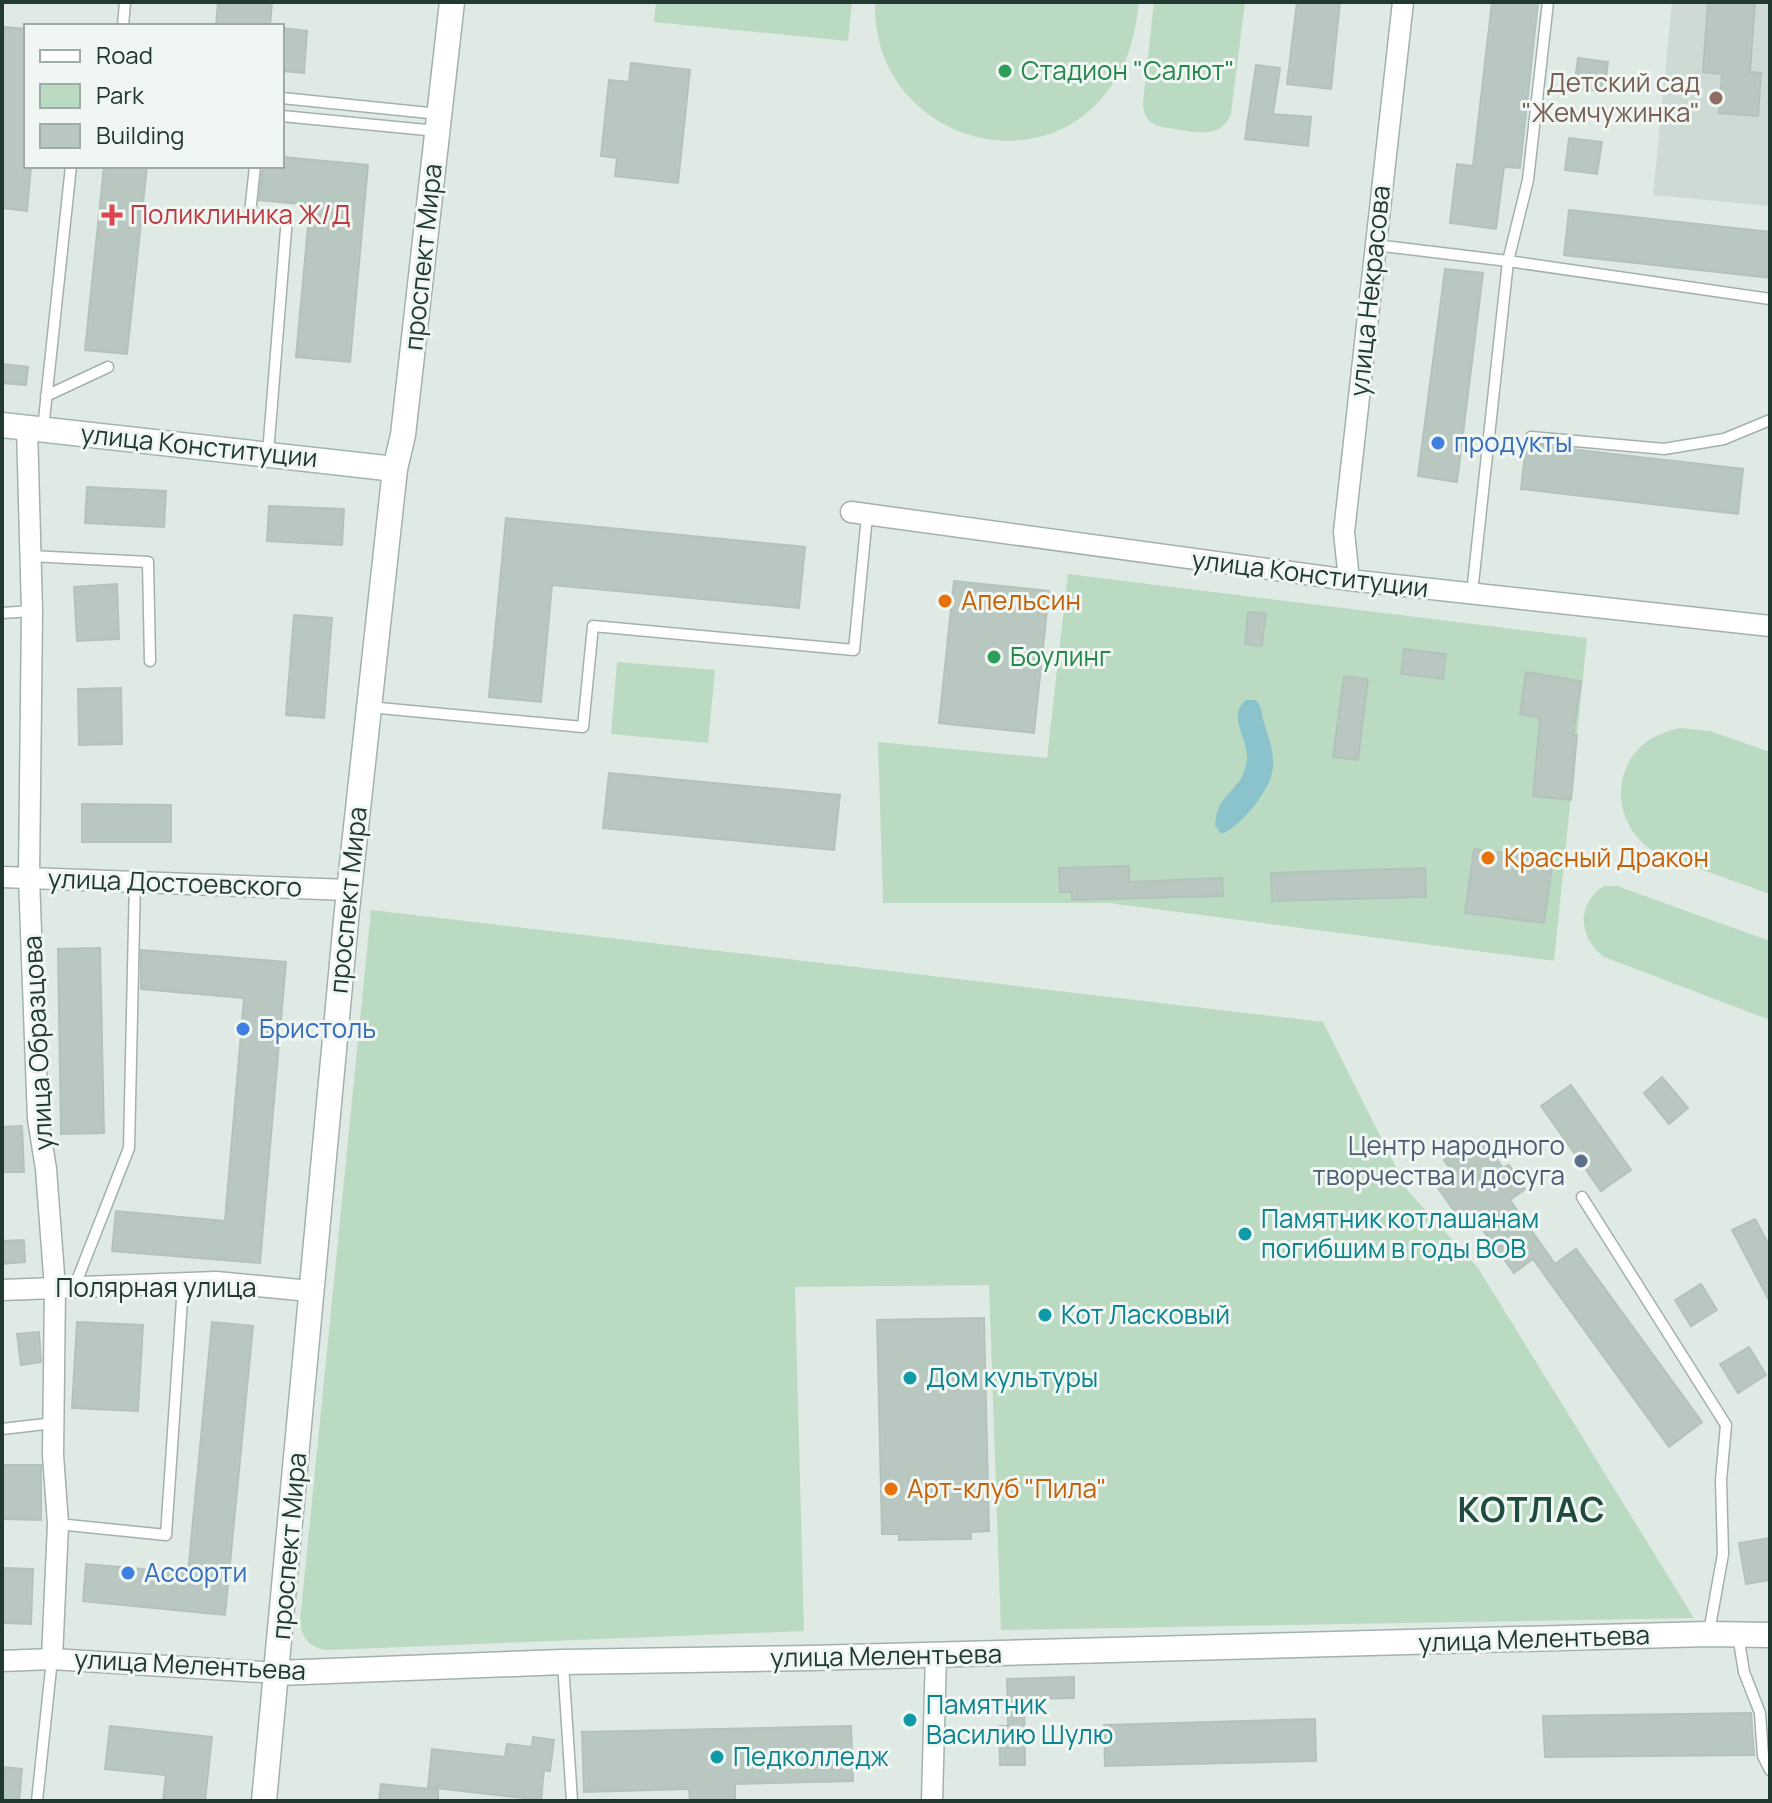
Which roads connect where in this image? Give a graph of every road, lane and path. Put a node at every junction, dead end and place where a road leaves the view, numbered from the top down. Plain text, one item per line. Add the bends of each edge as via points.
1 (125, 2) edge
2 (452, 2) edge
3 (1403, 2) edge
4 (1548, 2) edge
5 (123, 24) edge
6 (284, 98) edge
7 (284, 116) edge
8 (438, 122) junction
9 (71, 168) edge
10 (255, 168) edge
11 (1375, 245) junction
12 (1508, 261) junction
13 (1770, 299) edge
14 (108, 367) dead end
15 (46, 396) junction
16 (1770, 420) edge
17 (2, 425) edge
18 (35, 428) junction
19 (1531, 437) dead end
20 (268, 453) junction
21 (395, 469) junction
22 (859, 514) joint
23 (30, 556) junction
24 (1349, 580) junction
25 (1472, 593) junction
26 (32, 611) junction
27 (2, 613) edge
28 (1770, 626) edge
29 (150, 661) dead end
30 (369, 707) junction
31 (2, 877) edge
32 (29, 878) junction
33 (135, 880) junction
34 (349, 890) junction
35 (1582, 1197) dead end
36 (183, 1285) junction
37 (64, 1288) junction
38 (2, 1290) edge
39 (310, 1291) junction
40 (54, 1423) junction
41 (2, 1429) edge
42 (58, 1524) junction
43 (1708, 1634) junction
44 (1738, 1635) junction
45 (1770, 1635) edge
46 (936, 1654) junction
47 (52, 1659) junction
48 (2, 1661) edge
49 (563, 1662) junction
50 (278, 1673) junction
51 (1770, 1770) edge
52 (37, 1801) edge
53 (264, 1801) edge
54 (572, 1801) edge
55 (932, 1801) edge

1 - 5 lane
2 - 8 street, проспект Мира
3 - 11 street, улица Некрасова
4 - 12 lane via 1528,180
6 - 8 lane
7 - 8 lane
8 - 21 street, проспект Мира
9 - 15 lane
10 - 20 lane via 250,213 287,217
11 - 12 lane
11 - 24 street, улица Некрасова via 1344,532
12 - 13 lane
12 - 25 lane
14 - 15 lane
15 - 18 lane
16 - 19 lane via 1724,439 1664,449
17 - 18 street, улица Конституции
18 - 20 street, улица Конституции
18 - 23 street, улица Образцова
20 - 21 street, улица Конституции
21 - 30 street, проспект Мира
22 - 24 street, улица Конституции
22 - 30 lane via 854,650 593,626 583,727
23 - 26 street, улица Образцова
23 - 29 lane via 148,562
24 - 25 street, улица Конституции
25 - 28 street, улица Конституции
26 - 27 lane
26 - 32 street, улица Образцова
30 - 34 street, проспект Мира
31 - 32 street, улица Достоевского
32 - 33 street, улица Достоевского
32 - 37 street, улица Образцова via 38,1119
33 - 34 street, улица Достоевского
33 - 37 lane via 129,1148
34 - 39 street, проспект Мира
35 - 43 lane via 1726,1425 1723,1554
36 - 37 street, Полярная улица
36 - 39 street, Полярная улица via 216,1282
36 - 42 lane via 166,1535
37 - 38 street, Полярная улица
37 - 40 street, улица Образцова
39 - 50 street, проспект Мира
40 - 41 lane
40 - 42 street, улица Образцова
42 - 47 street, улица Образцова
43 - 44 street, улица Мелентьева
43 - 46 street, улица Мелентьева
44 - 45 street, улица Мелентьева
44 - 51 lane
46 - 49 street, улица Мелентьева
46 - 55 street
47 - 48 street, улица Мелентьева
47 - 50 street, улица Мелентьева
47 - 52 lane
49 - 50 street, улица Мелентьева
49 - 54 lane
50 - 53 street, проспект Мира

